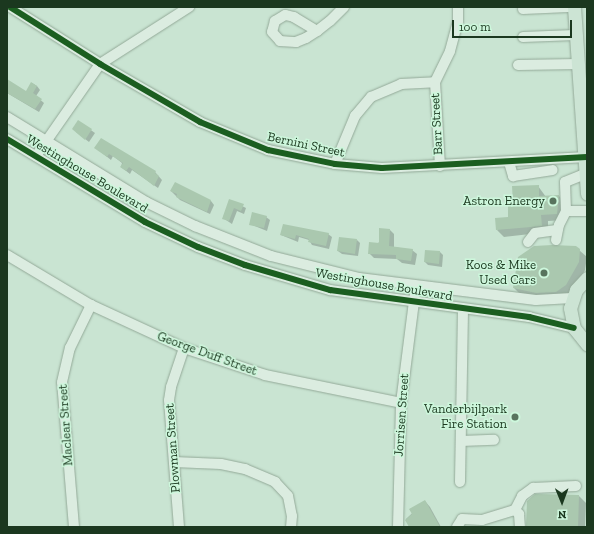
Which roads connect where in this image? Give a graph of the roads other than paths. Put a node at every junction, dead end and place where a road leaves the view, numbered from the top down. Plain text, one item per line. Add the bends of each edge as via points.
1 (189, 7) edge
2 (344, 7) edge
3 (458, 7) edge
4 (568, 7) edge
5 (574, 7) edge
6 (15, 8) edge
7 (523, 9) dead end
8 (318, 31) dead end
9 (576, 35) junction
10 (523, 36) dead end
11 (100, 64) junction
12 (578, 64) junction
13 (518, 65) dead end
14 (435, 82) junction
15 (7, 117) edge
16 (7, 138) edge
17 (45, 140) junction
18 (36, 156) junction
19 (586, 157) edge
20 (551, 159) junction
21 (509, 162) junction
22 (335, 164) junction
23 (440, 166) junction
24 (553, 170) junction
25 (585, 174) junction
26 (565, 182) junction
27 (587, 194) edge
28 (566, 211) junction
29 (587, 211) edge
30 (528, 242) dead end
31 (7, 255) edge
32 (585, 279) edge
33 (416, 286) junction
34 (572, 298) junction
35 (414, 303) junction
36 (91, 305) junction
37 (463, 309) junction
38 (574, 328) junction
39 (587, 344) edge
40 (184, 348) junction
41 (401, 403) junction
42 (494, 440) dead end
43 (461, 441) junction
44 (174, 462) junction
45 (460, 482) dead end
46 (576, 486) dead end
47 (515, 510) junction
48 (74, 527) edge
49 (179, 527) edge
50 (291, 527) edge
51 (398, 527) edge
52 (457, 527) edge
53 (520, 527) edge

1 - 11 street
2 - 8 street
3 - 14 street, Barr Street via 458,22 450,51
4 - 7 street
5 - 9 main road
6 - 11 street, Bernini Street
9 - 10 street
9 - 12 main road
11 - 17 street
11 - 22 street, Bernini Street via 200,122 268,150
12 - 13 street
12 - 19 main road
14 - 22 street, Barr Street via 402,84 371,97 355,116
14 - 23 street, Barr Street
15 - 17 street, Westinghouse Boulevard
16 - 18 street, Westinghouse Boulevard
17 - 18 street
17 - 33 street, Westinghouse Boulevard via 146,202 195,226 271,256 359,278
18 - 35 street, Westinghouse Boulevard via 145,222 198,247 245,265 330,290
19 - 20 street, Bernini Street
19 - 25 main road
20 - 21 street, Bernini Street
20 - 24 street
21 - 23 street, Bernini Street
21 - 24 street via 513,176
22 - 23 street, Bernini Street via 382,168
24 - 26 street
25 - 26 street
25 - 27 main road
26 - 28 street
28 - 29 street
28 - 30 street via 557,235 535,233
31 - 36 street, George Duff Street
32 - 34 main road
33 - 34 street, Westinghouse Boulevard via 536,300
33 - 35 street, Jorrisen Street
34 - 38 main road via 571,318
35 - 37 street, Westinghouse Boulevard
35 - 41 street, Jorrisen Street
36 - 40 street, George Duff Street
36 - 48 street, Maclear Street via 70,348 62,382
37 - 38 street, Westinghouse Boulevard via 529,317
37 - 43 street
38 - 39 main road
40 - 41 street, George Duff Street via 265,375
40 - 44 street, Plowman Street via 169,400
41 - 51 street, Jorrisen Street
42 - 43 street
43 - 45 street
44 - 49 street, Plowman Street
44 - 50 street via 221,464 245,469 275,482 288,496 292,516
46 - 47 street via 533,488 522,496
47 - 52 street via 482,520 462,519
47 - 53 street via 519,514

